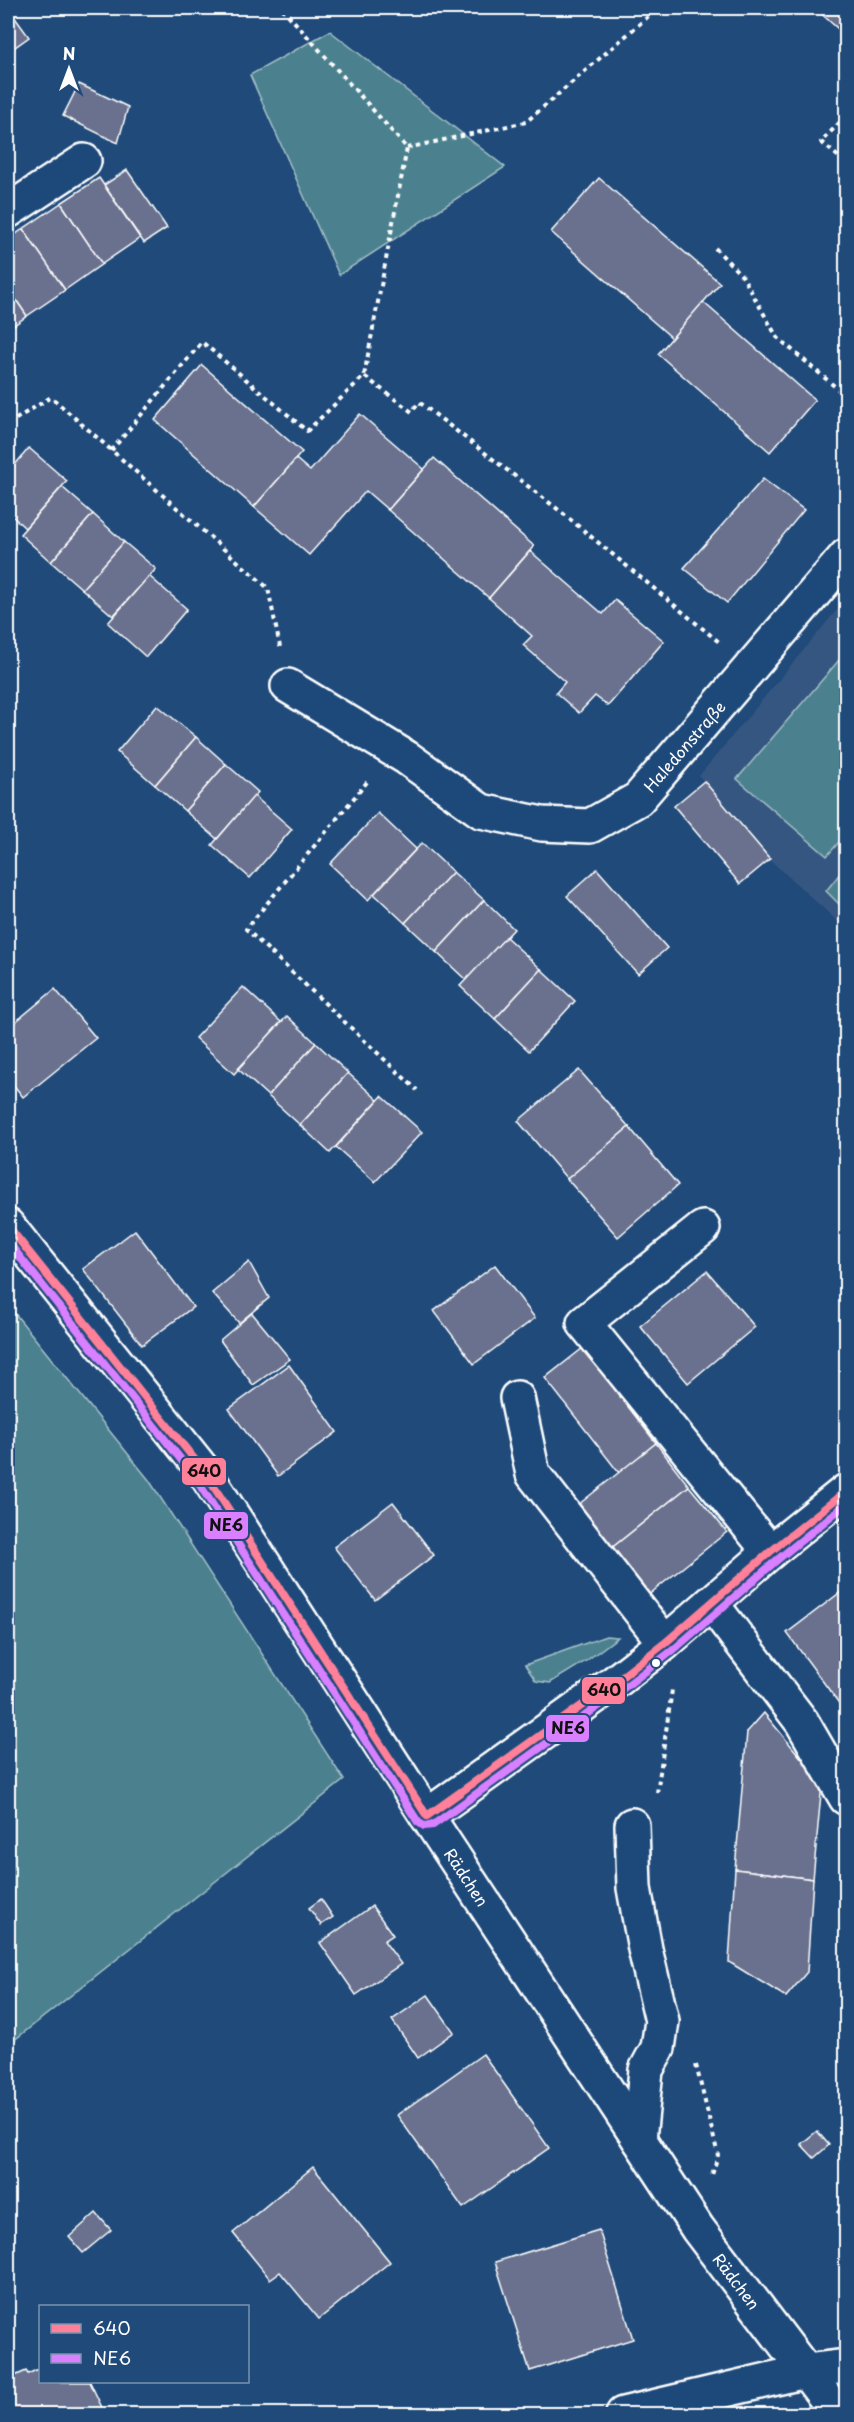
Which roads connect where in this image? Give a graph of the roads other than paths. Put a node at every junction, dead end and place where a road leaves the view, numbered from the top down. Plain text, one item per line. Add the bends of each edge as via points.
1 (84, 161) dead end
2 (8, 211) edge
3 (846, 556) edge
4 (288, 686) road end
5 (8, 1226) edge
6 (703, 1228) dead end
7 (517, 1398) dead end
8 (846, 1491) edge
9 (770, 1552) junction
10 (711, 1603) junction
11 (665, 1643) junction
12 (846, 1798) edge
13 (427, 1816) junction
14 (632, 1824) road end
15 (639, 2139) junction
16 (846, 2366) edge
17 (806, 2372) junction
18 (623, 2415) edge
19 (838, 2415) edge

1 - 2 street
3 - 4 street, Haledonstraße via 638,799 590,826 542,824 481,811 393,750
5 - 13 street, Rädchen via 203,1470
6 - 9 street via 584,1323
7 - 11 street via 534,1474
8 - 9 street
9 - 10 street
10 - 11 street
10 - 12 street via 802,1722
11 - 13 street
13 - 15 street, Rädchen
14 - 15 street via 634,1888 662,2021 658,2048 646,2070
15 - 17 street, Rädchen via 698,2229
16 - 17 street
17 - 18 street
17 - 19 street, Rädchen

